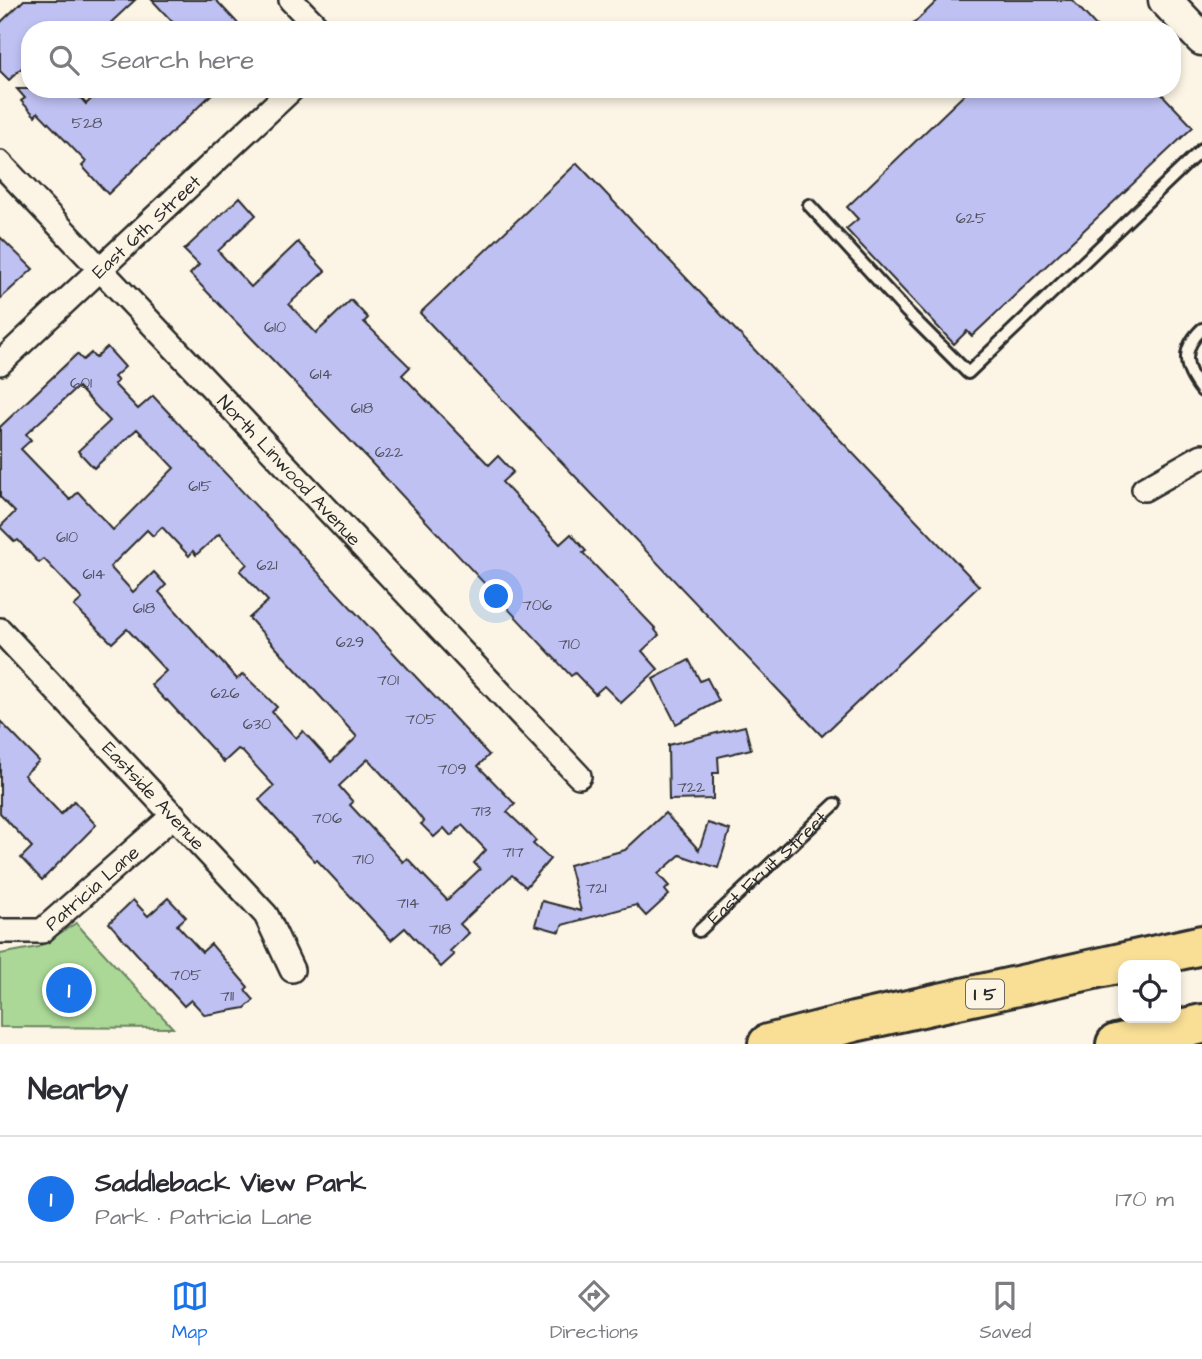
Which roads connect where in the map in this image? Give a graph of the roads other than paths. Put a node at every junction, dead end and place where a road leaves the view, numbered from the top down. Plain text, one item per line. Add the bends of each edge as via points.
1 (291, 0) edge
2 (1164, 0) edge
3 (311, 21) edge
4 (1202, 39) edge
5 (282, 98) edge
6 (1202, 149) edge
7 (0, 163) edge
8 (809, 205) dead end
9 (101, 269) junction
10 (1202, 329) edge
11 (0, 363) edge
12 (1202, 391) edge
13 (1202, 456) edge
14 (1144, 489) dead end
15 (0, 630) edge
16 (579, 776) dead end
17 (835, 804) dead end
18 (174, 815) junction
19 (0, 931) edge
20 (699, 931) dead end
21 (1202, 945) edge
22 (292, 970) dead end
23 (1202, 1024) edge
24 (768, 1044) edge
25 (1116, 1044) edge

1 - 3 street
2 - 4 main road
5 - 9 street, East 6th Street
6 - 8 lane via 968,373
7 - 9 street, North Linwood Avenue
9 - 11 street, East 6th Street
9 - 16 street, North Linwood Avenue
10 - 12 lane via 1192,338 1185,357
13 - 14 street
15 - 18 street, Eastside Avenue
17 - 20 lane, East Fruit Street
18 - 19 street, Patricia Lane via 42,931
18 - 22 street, Eastside Avenue via 266,915
21 - 24 highway, I 5
23 - 25 highway

